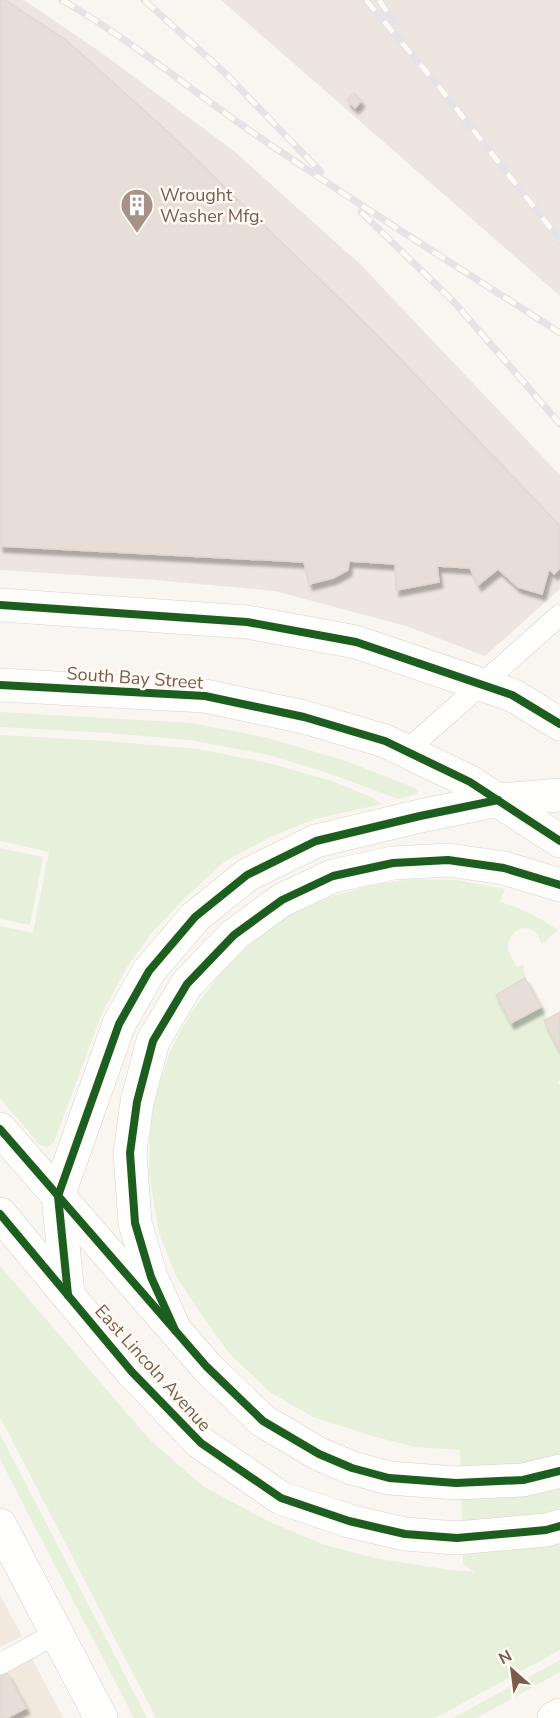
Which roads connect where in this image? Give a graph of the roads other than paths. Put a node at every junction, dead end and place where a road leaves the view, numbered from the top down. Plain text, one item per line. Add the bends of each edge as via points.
1 (0, 605) edge
2 (560, 615) edge
3 (483, 684) junction
4 (0, 685) edge
5 (560, 724) edge
6 (406, 751) junction
7 (560, 795) edge
8 (498, 800) junction
9 (560, 841) edge
10 (560, 885) edge
11 (0, 1129) edge
12 (58, 1196) junction
13 (0, 1214) edge
14 (68, 1295) junction
15 (175, 1330) junction
16 (560, 1471) edge
17 (0, 1525) edge
18 (560, 1526) edge
19 (57, 1633) junction
20 (0, 1664) edge
21 (560, 1715) edge
22 (101, 1718) edge
23 (554, 1718) edge

1 - 3 main road via 247,622 356,642
2 - 3 lane
3 - 5 main road via 512,695
3 - 6 lane
4 - 6 main road, South Bay Street via 205,696 304,717
6 - 8 main road, South Bay Street
7 - 8 main road
8 - 9 main road, South Bay Street
8 - 12 main road via 316,841 247,875 195,917 149,971 119,1024
10 - 15 main road via 504,868 448,860 393,863 333,876 282,900 234,935 187,984 153,1041 137,1102 130,1153 135,1223 151,1277
11 - 12 main road
12 - 14 main road
12 - 15 main road
13 - 14 main road, East Lincoln Avenue
14 - 18 main road, East Lincoln Avenue via 132,1372 201,1443 281,1498 349,1521 405,1534 457,1538
15 - 16 main road via 263,1421 319,1454 352,1468 389,1478 456,1483 523,1480
17 - 19 main road
19 - 20 lane
19 - 22 main road
21 - 23 main road

